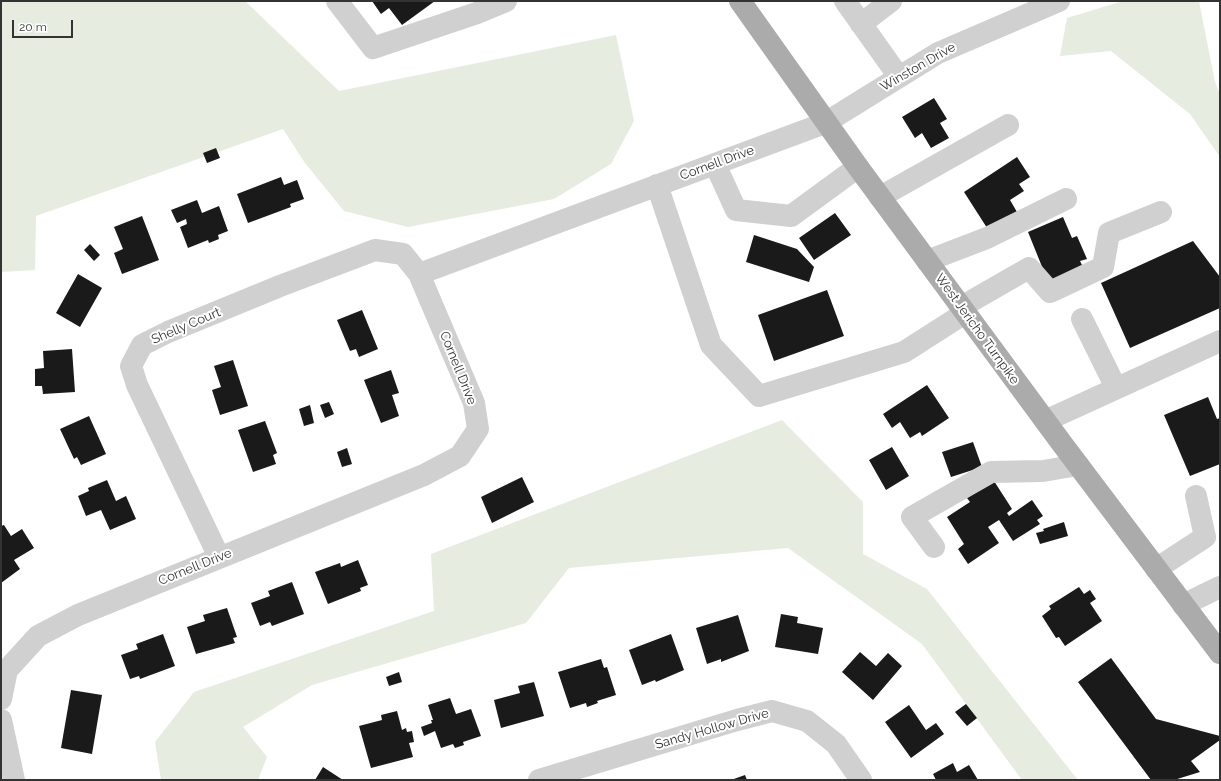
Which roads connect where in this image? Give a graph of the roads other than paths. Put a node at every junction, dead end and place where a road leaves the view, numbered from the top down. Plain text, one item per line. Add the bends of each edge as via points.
1 (337, 1) edge
2 (506, 1) edge
3 (740, 1) edge
4 (845, 1) edge
5 (891, 1) edge
6 (1059, 1) edge
7 (473, 7) edge
8 (861, 24) junction
9 (899, 77) junction
10 (825, 123) junction
11 (1008, 125) dead end
12 (715, 164) junction
13 (858, 167) junction
14 (657, 185) junction
15 (880, 197) junction
16 (1066, 199) dead end
17 (1161, 212) dead end
18 (927, 261) junction
19 (419, 274) junction
20 (963, 310) junction
21 (1082, 319) dead end
22 (1220, 341) edge
23 (1116, 388) junction
24 (1045, 421) junction
25 (1078, 464) junction
26 (1196, 496) dead end
27 (1213, 539) edge
28 (934, 547) dead end
29 (219, 557) junction
30 (1156, 569) junction
31 (1220, 587) edge
32 (1183, 604) junction
33 (1220, 653) edge
34 (1, 699) edge
35 (1, 720) edge
36 (14, 780) edge
37 (539, 780) edge
38 (861, 780) edge

1 - 7 street via 373,48
2 - 7 street
3 - 10 main road, West Jericho Turnpike
4 - 8 street
5 - 8 street
6 - 9 street, Winston Drive via 938,53
8 - 9 street
9 - 10 street, Winston Drive
10 - 12 street, Cornell Drive
10 - 13 main road, West Jericho Turnpike
11 - 15 street
12 - 13 street via 736,210 791,216
12 - 14 street, Cornell Drive
13 - 15 main road, West Jericho Turnpike
14 - 19 street, Cornell Drive
14 - 20 street via 711,345 759,396 904,352
15 - 18 main road, West Jericho Turnpike
16 - 18 street via 987,238
17 - 20 street via 1109,233 1103,267 1050,292 1029,268
18 - 20 main road, West Jericho Turnpike
19 - 29 street, Cornell Drive via 474,403 478,429 460,456 424,475
19 - 29 street, Shelly Court via 403,254 376,250 280,286 142,345 131,366 137,384
20 - 24 main road, West Jericho Turnpike
21 - 23 street
22 - 23 street
23 - 24 street
24 - 25 main road, West Jericho Turnpike
25 - 28 street via 1043,471 991,472 912,517
25 - 30 main road, West Jericho Turnpike
26 - 27 street
27 - 30 street
29 - 34 street, Cornell Drive via 78,615 38,636 7,670
30 - 32 main road, West Jericho Turnpike
31 - 32 street
32 - 33 main road, West Jericho Turnpike
35 - 36 street
37 - 38 street, Sandy Hollow Drive via 772,711 807,721 836,744

